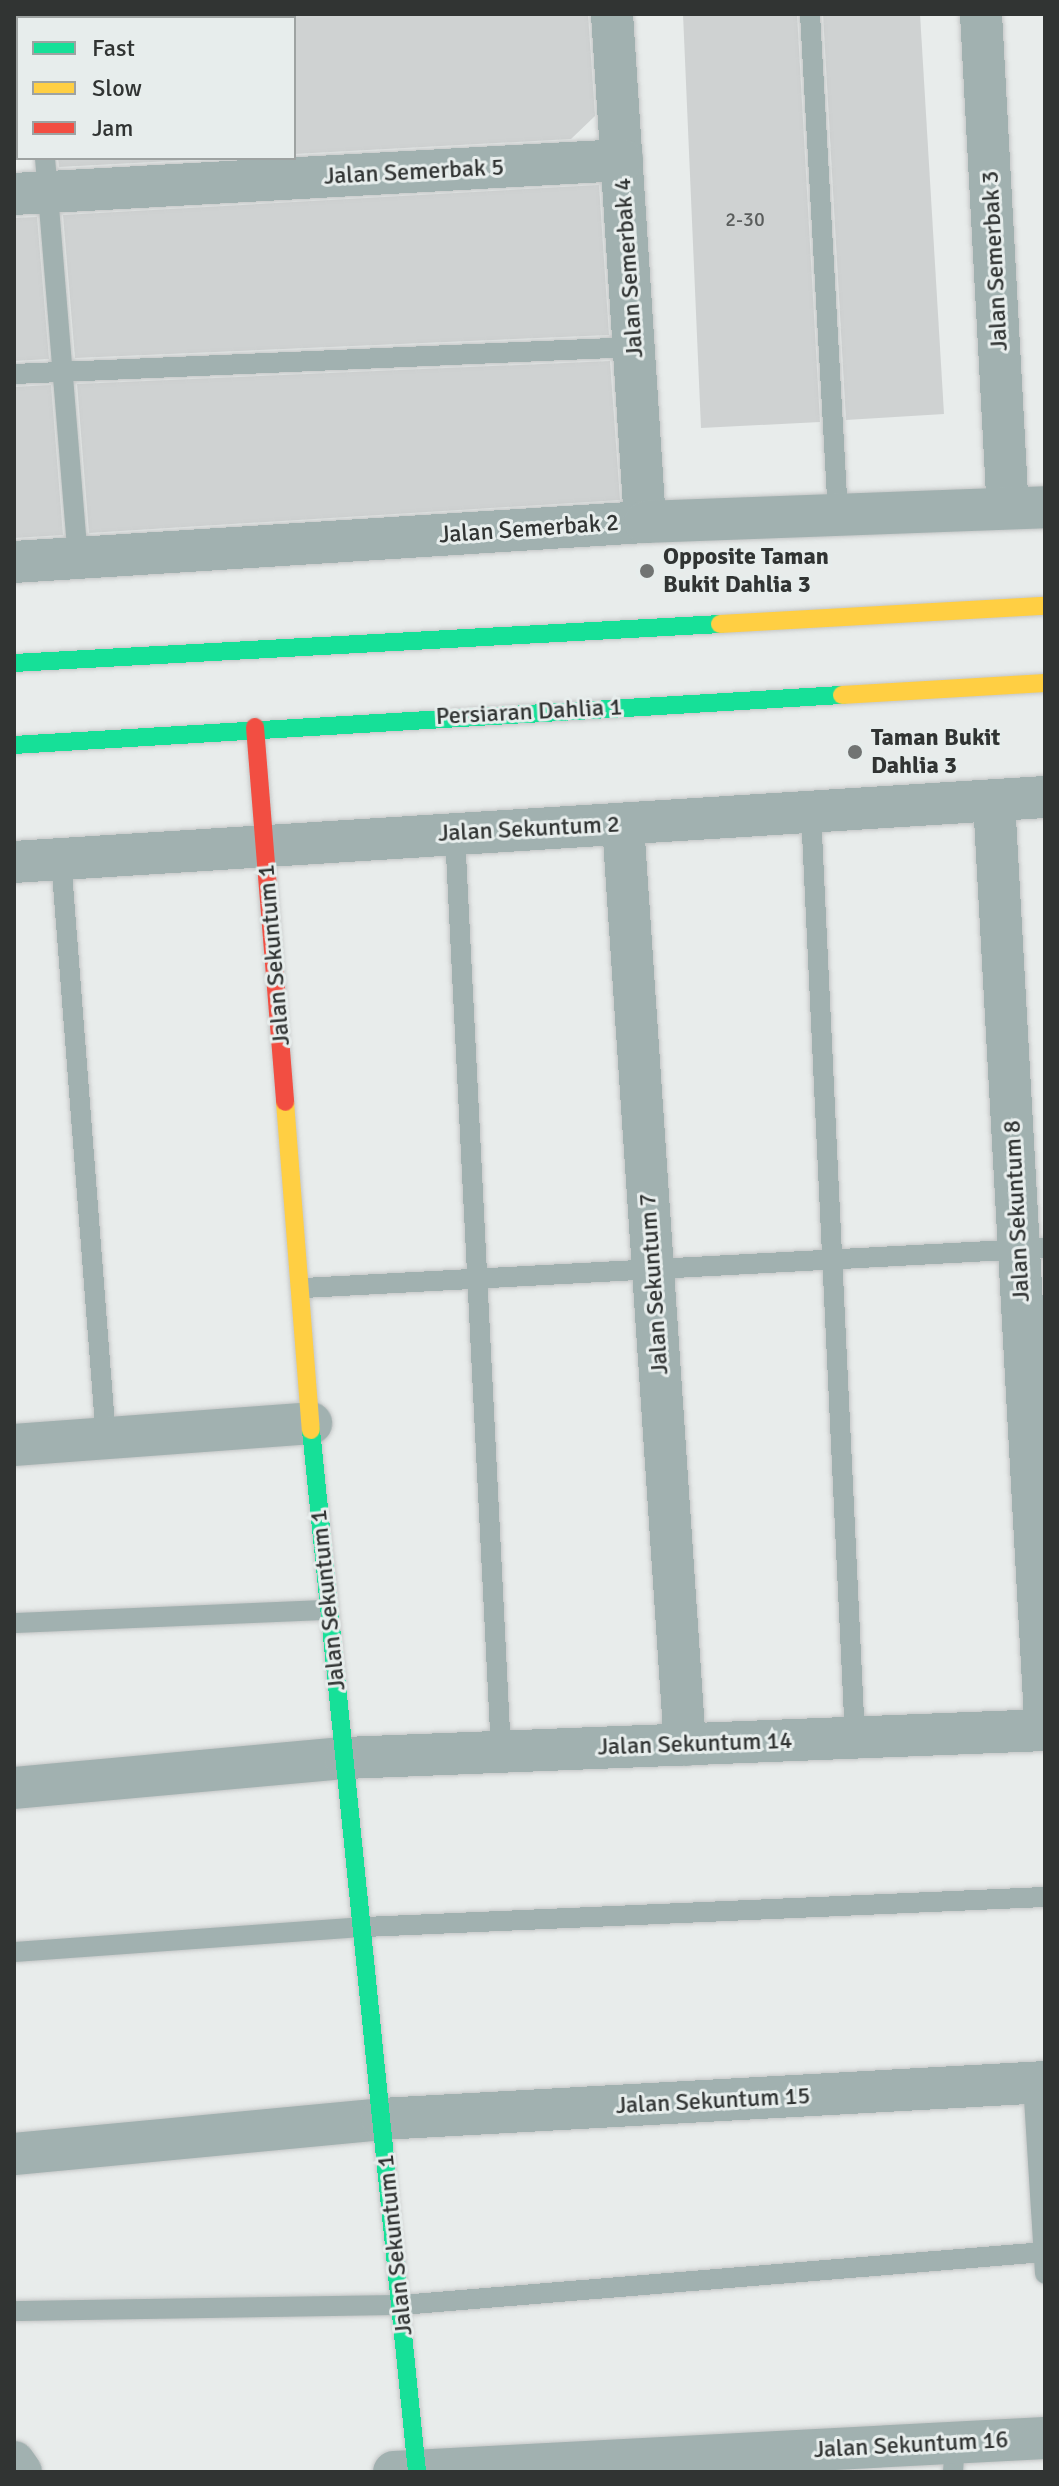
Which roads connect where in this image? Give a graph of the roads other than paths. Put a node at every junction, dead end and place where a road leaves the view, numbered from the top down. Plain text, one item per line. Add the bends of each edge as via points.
1 (612, 14) edge
2 (810, 14) edge
3 (981, 14) edge
4 (622, 160) junction
5 (35, 182) edge
6 (634, 347) junction
7 (62, 372) junction
8 (14, 374) edge
9 (1027, 508) edge
10 (838, 515) junction
11 (645, 522) junction
12 (78, 558) junction
13 (14, 562) edge
14 (1045, 606) edge
15 (14, 663) edge
16 (1045, 683) edge
17 (255, 727) junction
18 (14, 745) edge
19 (1045, 797) edge
20 (994, 800) junction
21 (811, 812) junction
22 (623, 824) junction
23 (455, 834) junction
24 (265, 846) junction
25 (61, 859) junction
26 (14, 862) edge
27 (1032, 1248) edge
28 (833, 1259) junction
29 (653, 1269) junction
30 (477, 1279) junction
31 (304, 1288) junction
32 (311, 1423) junction
33 (106, 1438) junction
34 (14, 1445) edge
35 (326, 1610) junction
36 (14, 1623) edge
37 (1045, 1718) edge
38 (1045, 1730) edge
39 (855, 1738) junction
40 (685, 1745) junction
41 (501, 1752) junction
42 (345, 1758) junction
43 (14, 1788) edge
44 (1045, 1897) edge
45 (365, 1927) junction
46 (14, 1952) edge
47 (1039, 2083) edge
48 (382, 2119) junction
49 (14, 2154) edge
50 (1044, 2252) edge
51 (1045, 2274) edge
52 (401, 2305) junction
53 (14, 2311) edge
54 (1045, 2438) edge
55 (954, 2457) edge
56 (14, 2462) edge
57 (760, 2462) edge
58 (609, 2466) edge
59 (21, 2472) edge
60 (394, 2472) edge
61 (417, 2472) edge

1 - 4 street, Jalan Semerbak 4
2 - 10 lane
3 - 9 street, Jalan Semerbak 3
4 - 5 street, Jalan Semerbak 5
4 - 6 street, Jalan Semerbak 4
5 - 7 lane
6 - 7 lane
6 - 11 street, Jalan Semerbak 4
7 - 8 lane
7 - 12 lane
9 - 10 street, Jalan Semerbak 2
10 - 11 street, Jalan Semerbak 2
11 - 12 street, Jalan Semerbak 2
12 - 13 street, Jalan Semerbak 2
14 - 15 street
16 - 17 street, Persiaran Dahlia 1
17 - 18 street, Persiaran Dahlia 1
17 - 24 street, Jalan Sekuntum 1
19 - 20 street, Jalan Sekuntum 2
20 - 21 street, Jalan Sekuntum 2
20 - 27 street, Jalan Sekuntum 8
21 - 22 street, Jalan Sekuntum 2
21 - 28 lane
22 - 23 street, Jalan Sekuntum 2
22 - 29 street, Jalan Sekuntum 7
23 - 24 street, Jalan Sekuntum 2
23 - 30 lane
24 - 25 street, Jalan Sekuntum 2
24 - 31 street, Jalan Sekuntum 1
25 - 26 street, Jalan Sekuntum 2
25 - 33 lane
27 - 28 lane
27 - 37 street, Jalan Sekuntum 8
28 - 29 lane
28 - 39 lane
29 - 30 lane
29 - 40 street, Jalan Sekuntum 7
30 - 31 lane
30 - 41 lane
31 - 32 street, Jalan Sekuntum 1
32 - 33 street
32 - 35 street, Jalan Sekuntum 1
33 - 34 street
35 - 36 lane
35 - 42 street, Jalan Sekuntum 1
38 - 39 street, Jalan Sekuntum 14
39 - 40 street, Jalan Sekuntum 14
40 - 41 street, Jalan Sekuntum 14
41 - 42 street, Jalan Sekuntum 14
42 - 43 street, Jalan Sekuntum 14
42 - 45 street, Jalan Sekuntum 1
44 - 45 lane
45 - 46 lane
45 - 48 street, Jalan Sekuntum 1
47 - 48 street, Jalan Sekuntum 15
47 - 50 lane
48 - 49 street, Jalan Sekuntum 15
48 - 52 street, Jalan Sekuntum 1
50 - 51 lane
50 - 52 lane
52 - 53 lane
52 - 61 street, Jalan Sekuntum 1
54 - 55 street, Jalan Sekuntum 16
55 - 57 street, Jalan Sekuntum 16
56 - 59 street
57 - 58 street, Jalan Sekuntum 16
58 - 61 street, Jalan Sekuntum 16
60 - 61 street, Jalan Sekuntum 16

